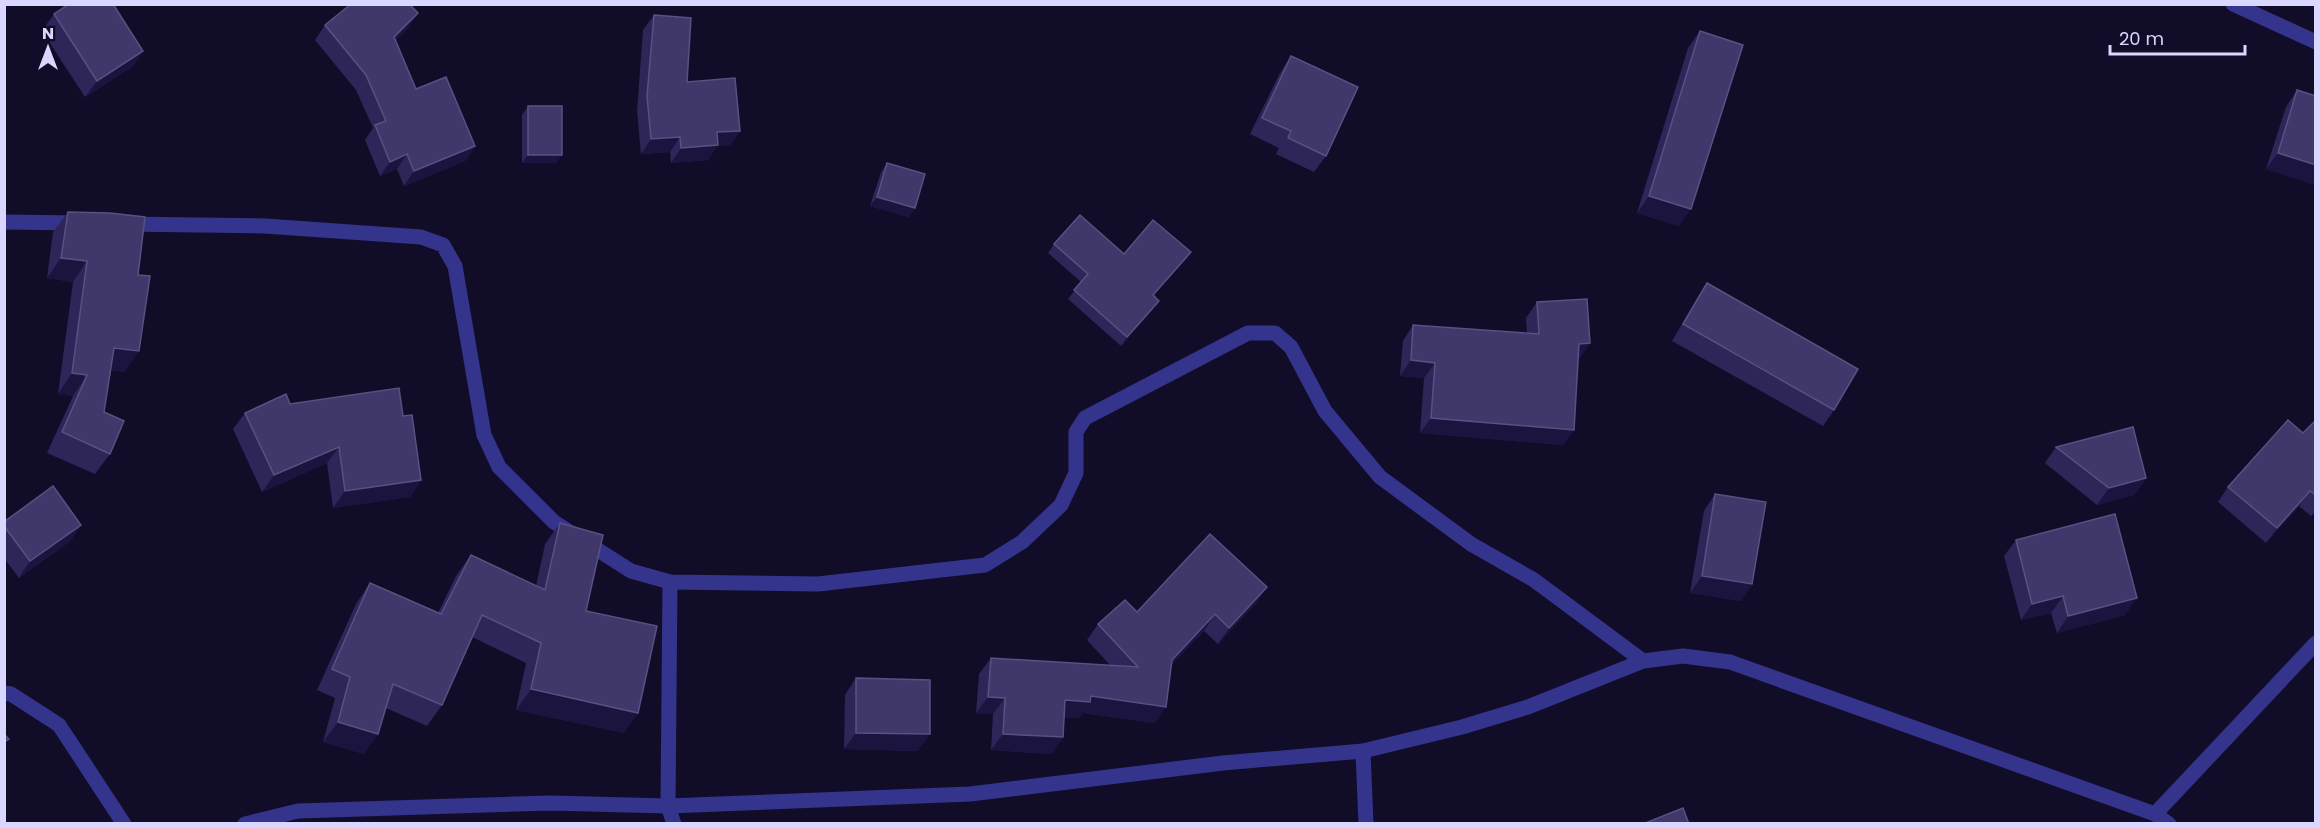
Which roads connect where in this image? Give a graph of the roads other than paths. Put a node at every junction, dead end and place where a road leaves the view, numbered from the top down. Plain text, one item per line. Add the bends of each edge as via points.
1 (2234, 4) edge
2 (2316, 42) edge
3 (4, 222) edge
4 (670, 582) junction
5 (2316, 643) edge
6 (1643, 661) junction
7 (4, 693) edge
8 (1363, 751) junction
9 (668, 806) junction
10 (2154, 814) junction
11 (124, 824) edge
12 (244, 824) edge
13 (674, 824) edge
14 (1366, 824) edge
15 (2169, 824) edge

1 - 2 street
3 - 4 street via 266,226 421,237 443,245 455,266 484,435 499,467 554,522 631,571
4 - 6 street via 818,584 985,565 1022,542 1061,506 1076,473 1076,432 1084,418 1248,333 1275,333 1291,347 1325,411 1380,477 1471,544 1534,580
4 - 9 street
5 - 10 street
6 - 8 street via 1528,707
6 - 10 street via 1683,656 1730,662
7 - 11 street via 59,725
8 - 9 street via 1222,763 970,794
8 - 14 street
9 - 12 street via 550,803 298,811
9 - 13 street
10 - 15 street

